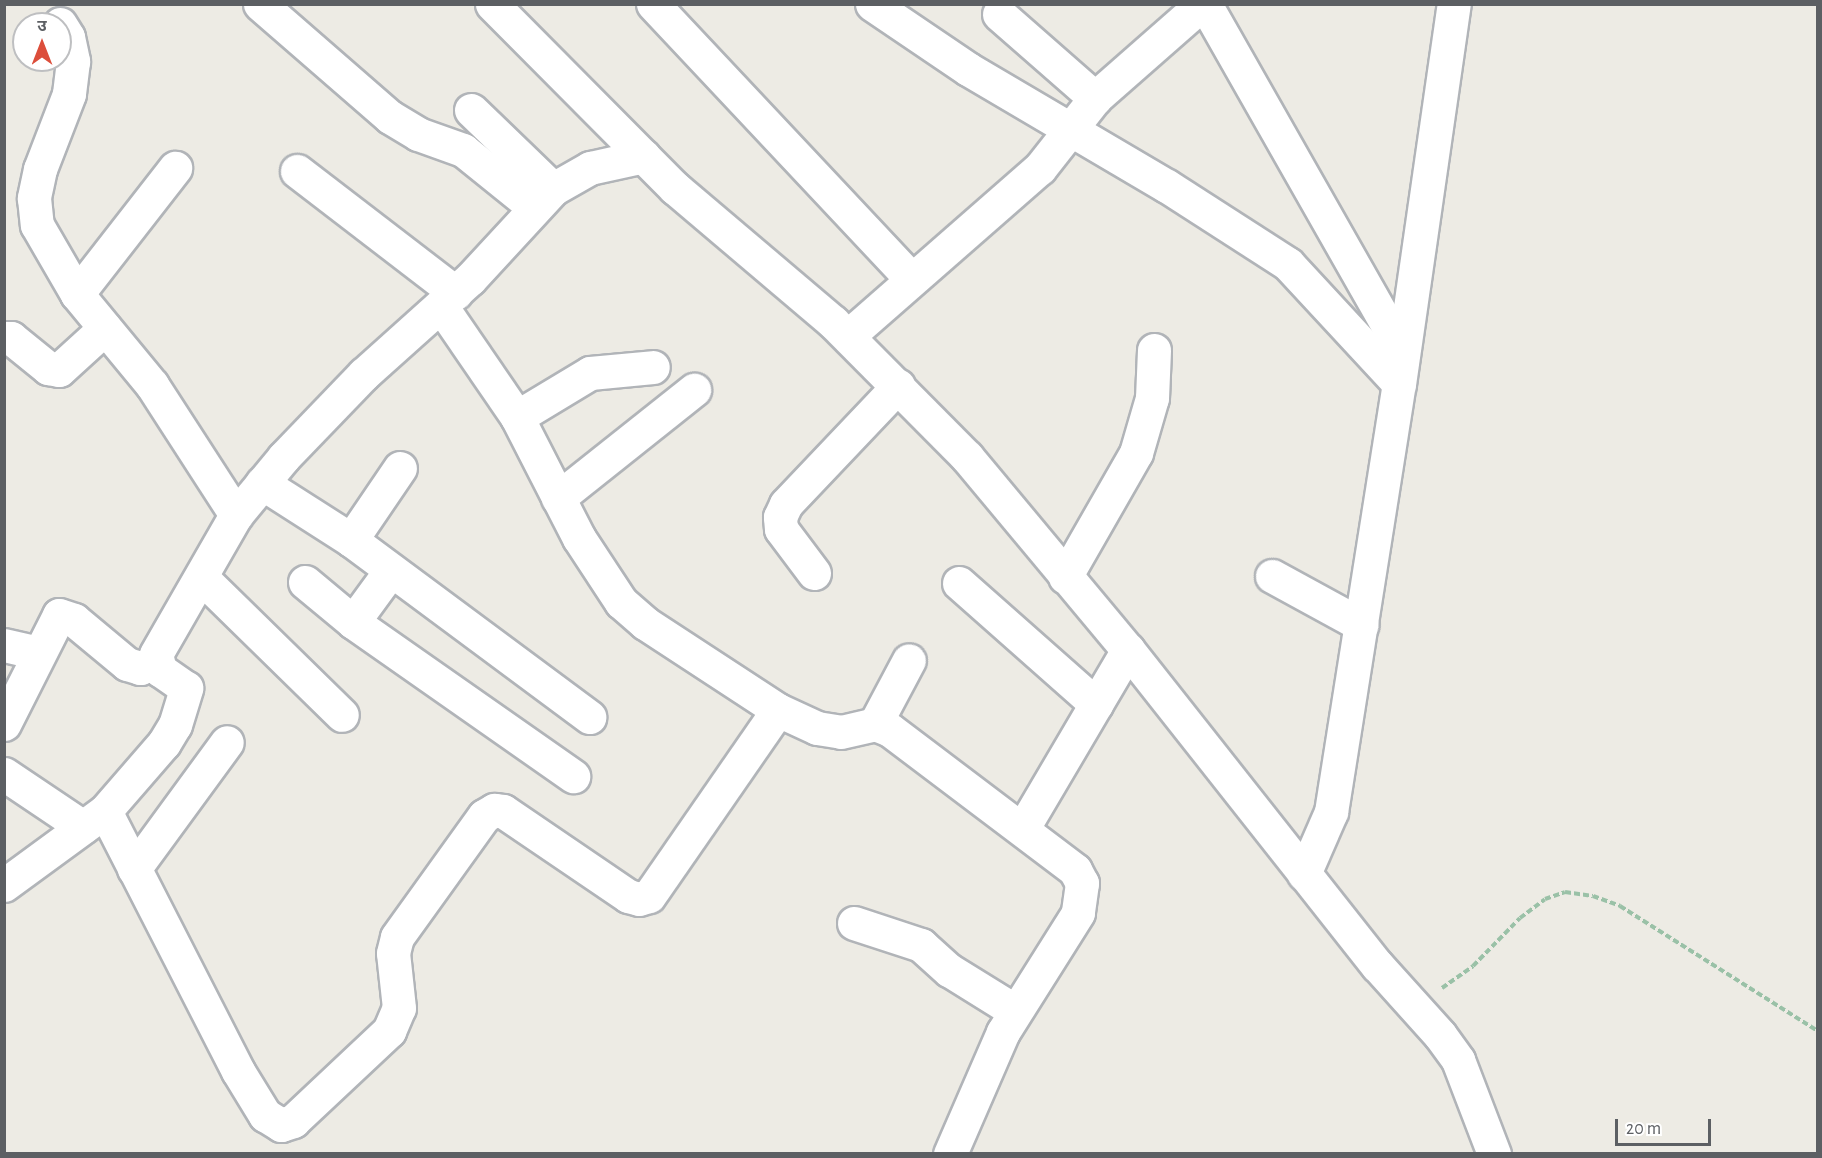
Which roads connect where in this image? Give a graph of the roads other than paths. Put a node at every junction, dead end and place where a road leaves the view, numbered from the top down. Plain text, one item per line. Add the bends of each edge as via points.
1 (260, 4) edge
2 (492, 4) edge
3 (653, 4) edge
4 (872, 4) edge
5 (1204, 4) edge
6 (1454, 4) edge
7 (999, 14) dead end
8 (72, 72) edge
9 (1095, 98) junction
10 (471, 110) dead end
11 (1071, 130) junction
12 (644, 156) junction
13 (175, 168) dead end
14 (297, 171) dead end
15 (544, 199) junction
16 (911, 279) junction
17 (77, 294) junction
18 (448, 299) junction
19 (105, 328) junction
20 (848, 336) junction
21 (4, 338) edge
22 (1154, 350) dead end
23 (653, 367) dead end
24 (1401, 368) junction
25 (898, 386) junction
26 (694, 390) dead end
27 (517, 417) junction
28 (400, 468) dead end
29 (262, 483) junction
30 (558, 498) junction
31 (236, 515) junction
32 (351, 540) junction
33 (391, 570) junction
34 (814, 573) dead end
35 (1272, 576) dead end
36 (201, 577) junction
37 (1065, 577) junction
38 (305, 582) dead end
39 (959, 583) dead end
40 (353, 622) junction
41 (1362, 625) junction
42 (4, 645) edge
43 (1128, 650) junction
44 (39, 653) junction
45 (909, 660) dead end
46 (155, 662) junction
47 (1096, 704) junction
48 (778, 710) junction
49 (342, 715) dead end
50 (590, 717) dead end
51 (4, 724) edge
52 (875, 724) junction
53 (227, 742) dead end
54 (4, 774) edge
55 (573, 776) dead end
56 (94, 819) junction
57 (1023, 828) junction
58 (134, 869) junction
59 (1304, 874) junction
60 (4, 885) edge
61 (854, 922) dead end
62 (1015, 1011) junction
63 (950, 1154) edge
64 (1494, 1154) edge

1 - 15 street via 390,117 418,134 463,150
2 - 12 street
3 - 16 street
4 - 11 street via 968,69
5 - 9 street
5 - 24 street
6 - 24 street
7 - 9 street
8 - 17 street via 69,94 40,169 34,198 37,225 45,245
9 - 11 street
10 - 15 street
11 - 16 street via 1040,168
11 - 24 street via 1288,264
12 - 15 street via 590,168
12 - 20 street
13 - 17 street
14 - 18 street
15 - 18 street
16 - 20 street
17 - 19 street
18 - 27 street
18 - 29 street via 364,374
19 - 21 street via 59,370 48,368 12,338
19 - 31 street via 152,385
20 - 25 street
22 - 37 street via 1152,398 1136,453
23 - 27 street via 590,373
24 - 41 street
25 - 34 street via 786,504 780,517 781,529
25 - 37 street via 967,456
26 - 30 street
27 - 30 street
28 - 32 street
29 - 31 street
29 - 32 street
30 - 48 street via 621,603 645,623
31 - 36 street
32 - 33 street
33 - 40 street
33 - 50 street
35 - 41 street
36 - 46 street
36 - 49 street
37 - 43 street
38 - 40 street
39 - 47 street
40 - 55 street
41 - 59 street via 1330,812
42 - 44 street
43 - 47 street
43 - 59 street
44 - 46 street via 52,623 59,615 65,615 128,664 140,668
44 - 51 street
45 - 52 street
46 - 56 street via 160,670 181,681 186,697 164,743
47 - 57 street
48 - 52 street via 817,728 841,732
48 - 58 street via 649,896 628,896 503,812 494,810 484,816 397,937 393,953 399,1008 389,1031 293,1121 281,1125 265,1114 238,1071
52 - 57 street via 890,730
53 - 58 street
54 - 56 street
56 - 58 street
56 - 60 street
57 - 62 street via 1075,870 1082,883 1082,900 1078,913
59 - 64 street via 1458,1059
61 - 62 street via 921,945 949,970
62 - 63 street

